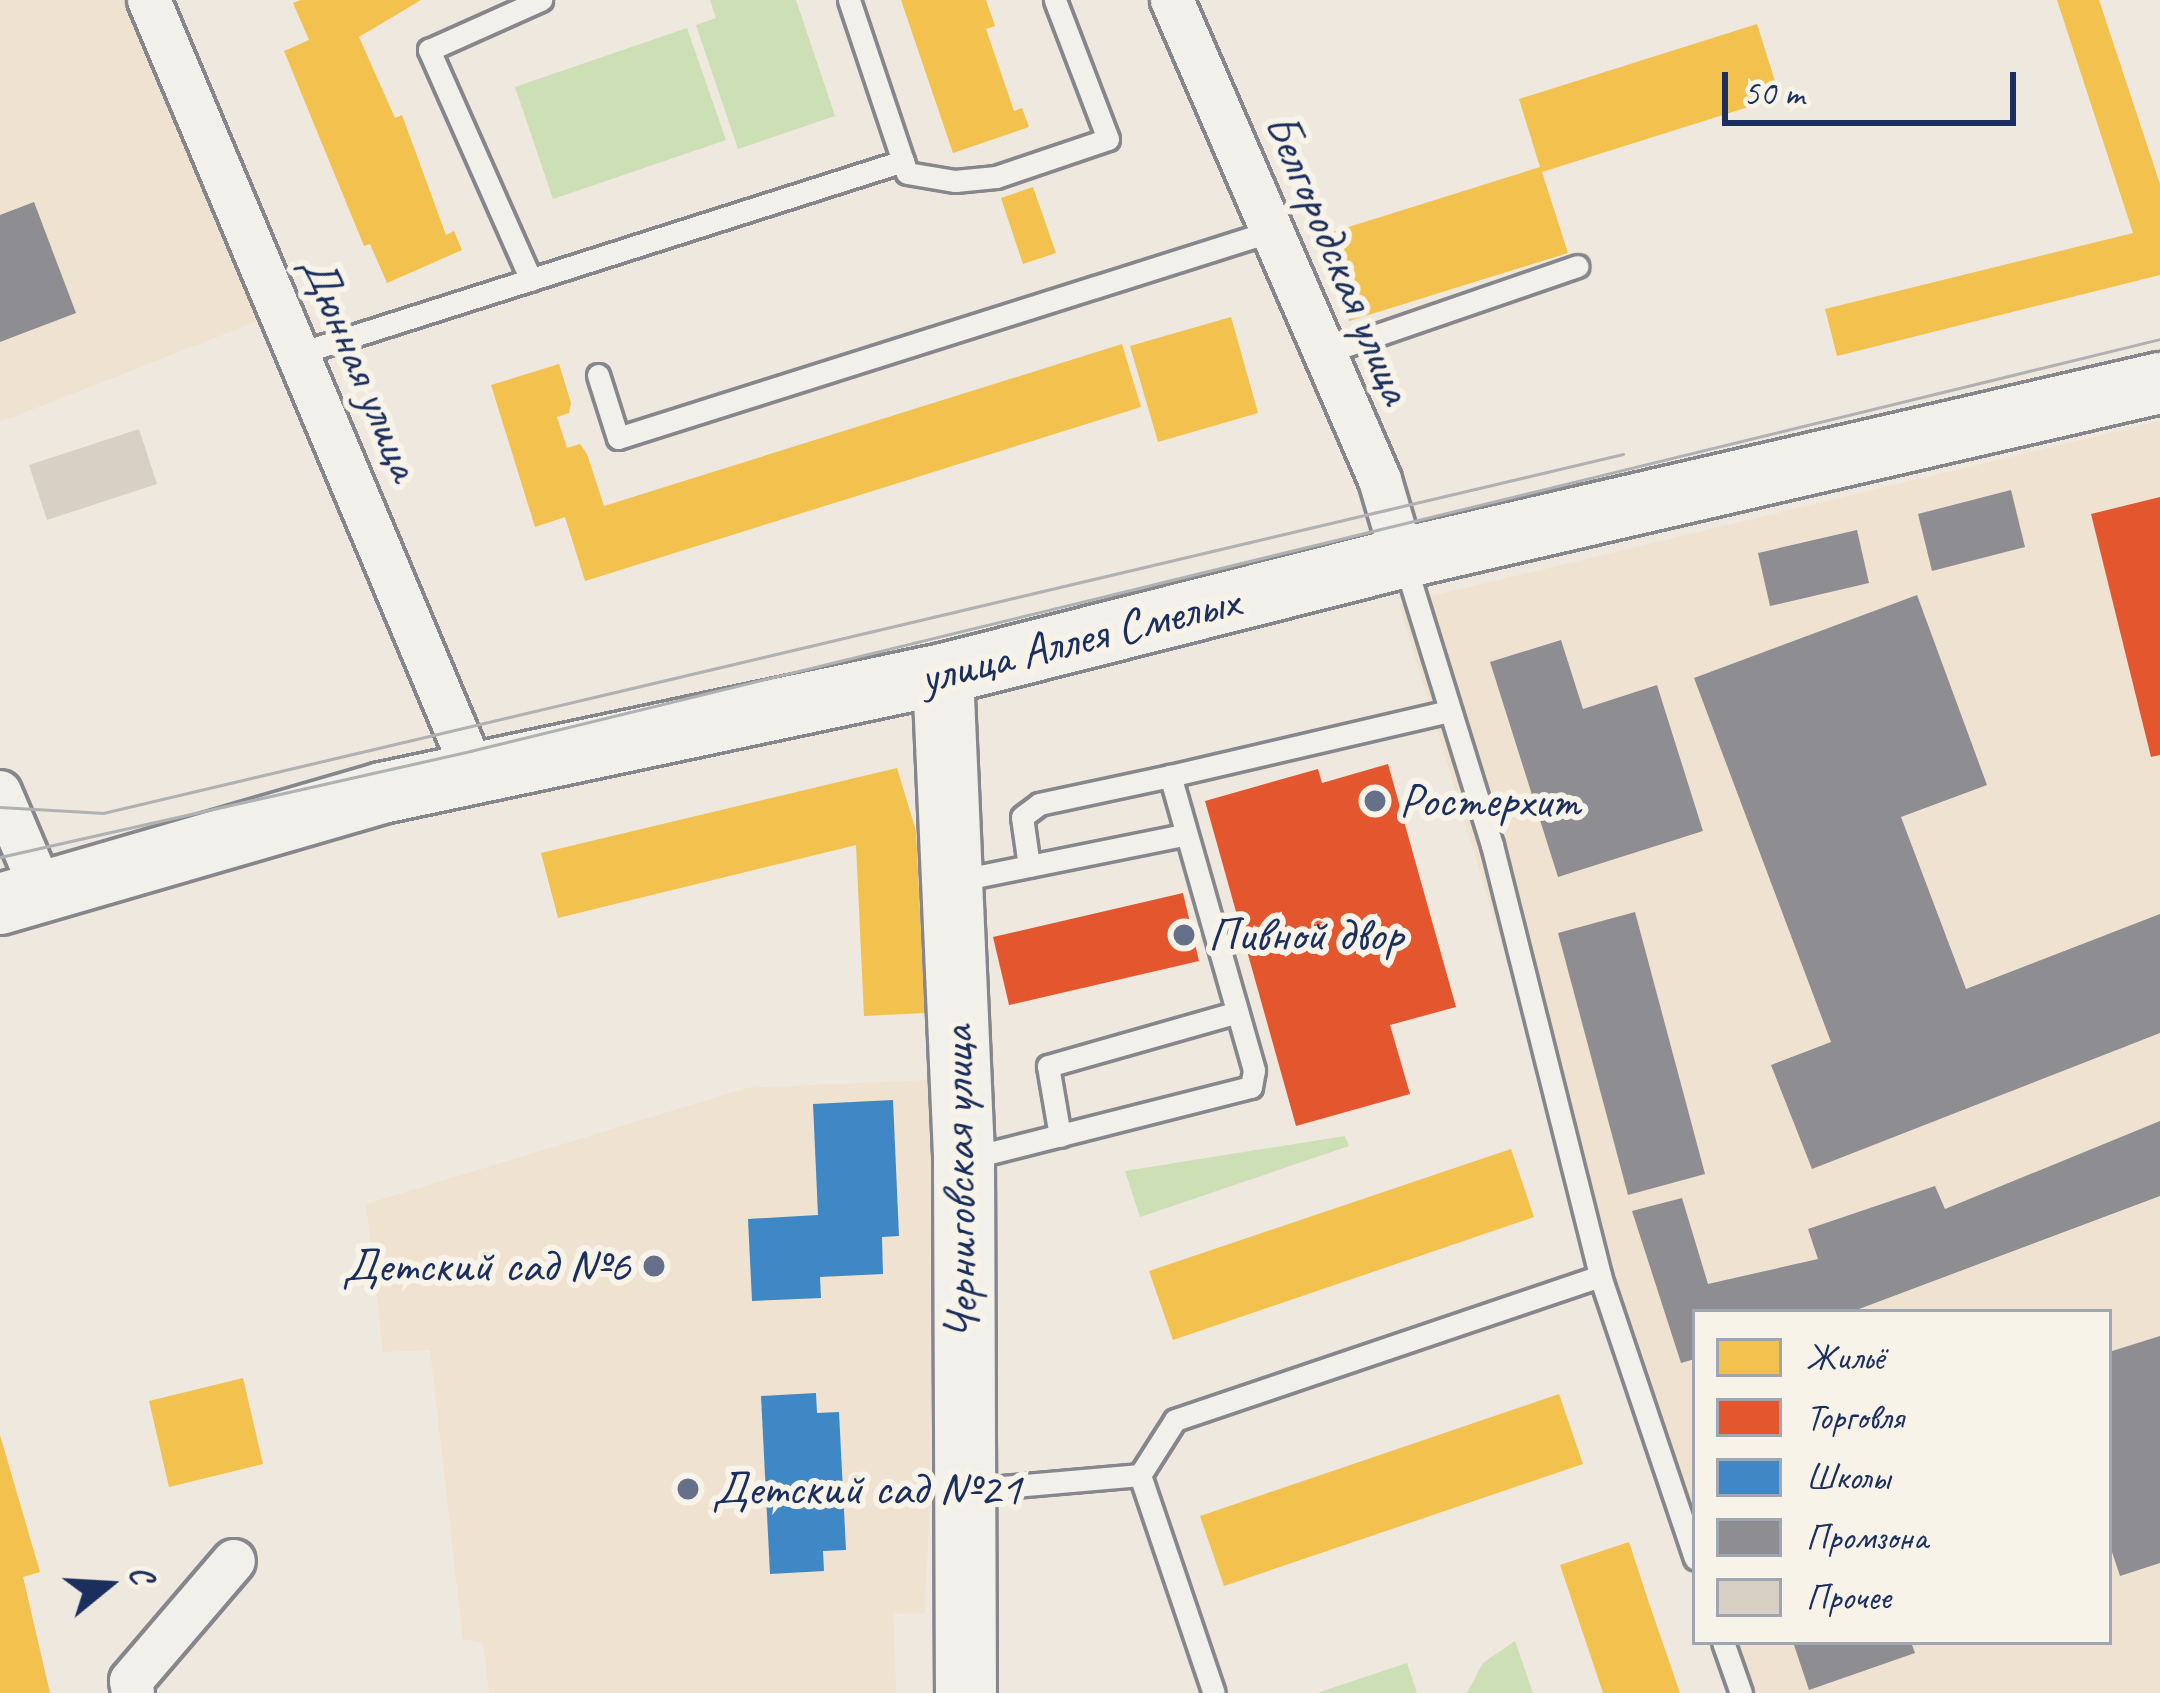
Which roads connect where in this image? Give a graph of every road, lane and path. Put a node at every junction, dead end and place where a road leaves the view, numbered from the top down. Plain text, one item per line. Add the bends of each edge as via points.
1 (148, 0) edge
2 (541, 0) edge
3 (848, 0) edge
4 (1055, 0) edge
5 (1172, 0) edge
6 (903, 161) junction
7 (1272, 231) junction
8 (1577, 266) dead end
9 (531, 280) junction
10 (300, 353) junction
11 (1325, 353) junction
12 (598, 375) dead end
13 (2160, 383) edge
14 (1402, 558) junction
15 (943, 674) junction
16 (1450, 711) junction
17 (475, 775) junction
18 (1170, 776) junction
19 (0, 792) edge
20 (1184, 835) junction
21 (1029, 866) junction
22 (950, 882) junction
23 (21, 897) edge
24 (1237, 1012) junction
25 (1060, 1136) junction
26 (964, 1159) junction
27 (1600, 1276) junction
28 (1140, 1475) junction
29 (961, 1491) junction
30 (1692, 1549) edge
31 (234, 1562) dead end
32 (1724, 1645) edge
33 (133, 1693) edge
34 (966, 1693) edge
35 (1214, 1693) edge
36 (1741, 1693) edge

1 - 10 street, Дюнная улица
2 - 9 lane via 429,50
3 - 6 lane
4 - 6 lane via 1108,139 996,177 907,173
5 - 7 street, Белгородская улица
6 - 9 lane
7 - 11 street, Белгородская улица
7 - 12 lane via 618,438
8 - 11 lane
9 - 10 lane
10 - 17 street, Дюнная улица
11 - 14 street, Белгородская улица via 1398,527
13 - 14 main road, улица Аллея Смелых
14 - 15 main road, улица Аллея Смелых
14 - 16 lane
15 - 17 main road, улица Аллея Смелых
15 - 22 main road, Черниговская улица
16 - 18 lane
16 - 27 lane via 1498,868
17 - 23 main road, улица Аллея Смелых via 382,793
18 - 20 lane
18 - 21 lane via 1039,804 1022,817
19 - 23 street
20 - 21 lane
20 - 24 lane
21 - 22 lane
22 - 26 main road, Черниговская улица
24 - 25 lane via 1048,1066
24 - 25 lane via 1251,1087
25 - 26 lane
26 - 29 main road, Черниговская улица
27 - 28 lane via 1175,1420
27 - 30 lane
28 - 29 lane
28 - 35 lane
29 - 34 main road, Черниговская улица
31 - 33 street via 131,1681
32 - 36 lane

